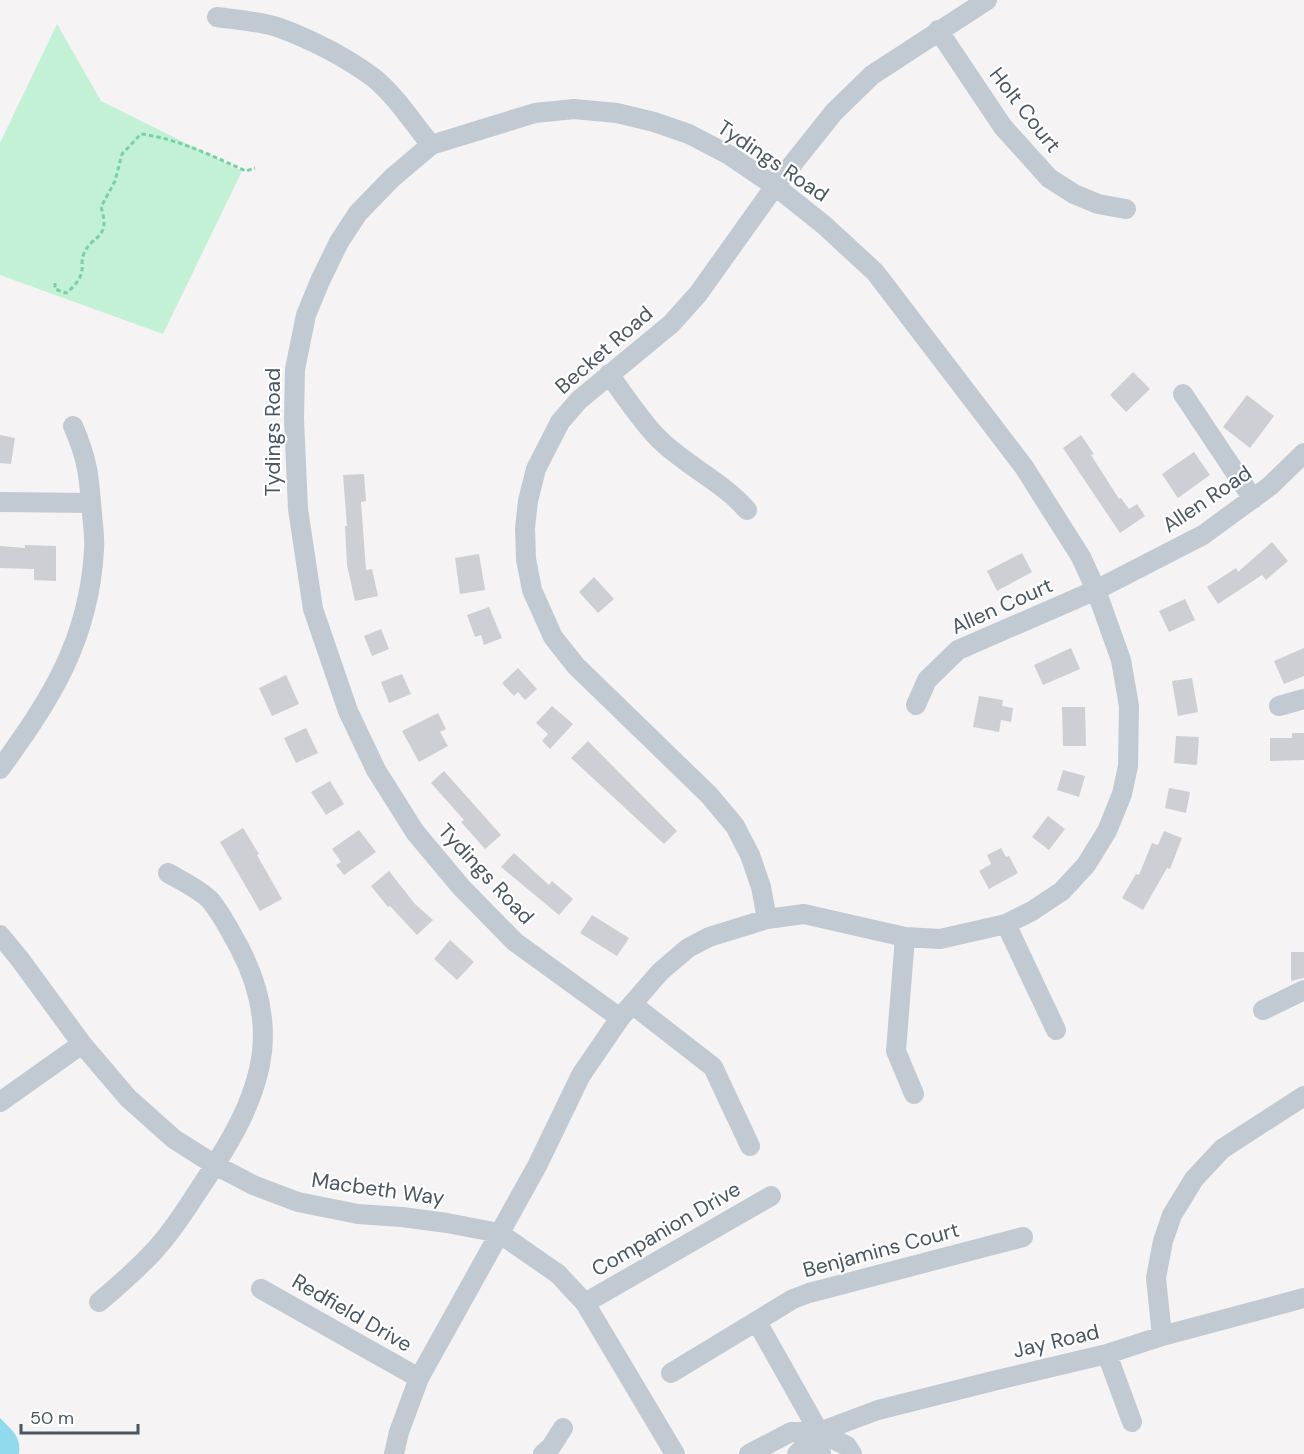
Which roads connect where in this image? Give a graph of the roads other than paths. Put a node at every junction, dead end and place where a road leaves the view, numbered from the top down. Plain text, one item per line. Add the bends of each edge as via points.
1 (987, 0) edge
2 (217, 17) dead end
3 (938, 30) junction
4 (431, 145) junction
5 (775, 186) junction
6 (1126, 209) dead end
7 (609, 374) junction
8 (1183, 394) dead end
9 (73, 426) dead end
10 (1304, 453) edge
11 (1253, 499) junction
12 (0, 502) edge
13 (91, 503) junction
14 (747, 510) dead end
15 (1096, 590) junction
16 (1304, 699) edge
17 (916, 705) dead end
18 (1279, 706) dead end
19 (0, 769) edge
20 (168, 873) dead end
21 (767, 919) junction
22 (1006, 924) junction
23 (0, 935) edge
24 (905, 937) junction
25 (1304, 990) edge
26 (1263, 1010) dead end
27 (626, 1011) junction
28 (1056, 1030) dead end
29 (82, 1044) junction
30 (914, 1094) dead end
31 (1304, 1096) edge
32 (0, 1102) edge
33 (750, 1146) dead end
34 (215, 1165) junction
35 (771, 1196) dead end
36 (499, 1233) junction
37 (1023, 1237) dead end
38 (261, 1289) dead end
39 (1304, 1298) edge
40 (99, 1302) dead end
41 (585, 1304) junction
42 (758, 1322) junction
43 (1162, 1336) junction
44 (1107, 1354) junction
45 (671, 1373) dead end
46 (419, 1378) junction
47 (1132, 1422) dead end
48 (563, 1428) dead end
49 (819, 1432) junction
50 (394, 1454) edge
51 (543, 1454) edge
52 (675, 1454) edge
53 (749, 1454) edge
54 (797, 1454) edge
55 (821, 1454) edge
56 (852, 1454) edge

1 - 3 street, Becket Road
2 - 4 street via 280,28 346,61 375,79
3 - 5 street, Becket Road via 872,75 834,112
3 - 6 street, Holt Court via 1003,127 1049,178 1098,204
4 - 5 street, Tydings Road via 535,112 574,109 617,113 689,134
4 - 27 street, Tydings Road via 358,213 339,242 306,315 295,369 294,419 298,509 313,609 348,711 376,770 415,832 515,942
5 - 7 street, Becket Road via 698,294 671,324
5 - 15 street, Tydings Road via 824,225 883,282 1024,467 1062,524
7 - 14 street via 657,437 737,498
7 - 21 street, Becket Road via 560,422 536,469 525,528 532,590 553,637 576,666 709,795 735,826 750,855
8 - 11 street
9 - 13 street via 89,472
10 - 11 street, Allen Road
11 - 15 street, Allen Road via 1203,536
12 - 13 street
13 - 19 street via 94,549 72,651 54,690
15 - 17 street, Allen Court via 958,650 927,680
15 - 22 street, Tydings Road via 1121,660 1128,706 1128,766 1122,794 1107,831 1086,865 1062,891
16 - 18 street
20 - 34 street via 209,900 247,962 258,993 262,1051 258,1075 244,1113
21 - 24 street, Tydings Road via 804,914
21 - 27 street, Tydings Road via 709,937 688,948 660,972
22 - 24 street, Tydings Road via 940,939
22 - 28 street
23 - 29 street, Macbeth Way
24 - 30 street via 896,1051
25 - 26 street
27 - 33 street via 713,1067
27 - 36 street, Tydings Road via 581,1074 537,1166
29 - 32 street
29 - 34 street, Macbeth Way via 128,1098 174,1139
31 - 43 street via 1222,1149 1194,1179 1172,1215 1162,1241 1156,1278
34 - 36 street, Macbeth Way via 298,1202
34 - 40 street via 156,1249
35 - 41 street, Companion Drive
36 - 41 street, Macbeth Way via 558,1274
36 - 46 street, Tydings Road
37 - 42 street, Benjamins Court via 809,1293
38 - 46 street, Redfield Drive
39 - 43 street, Jay Road
41 - 52 street, Macbeth Way
42 - 45 street, Benjamins Court
42 - 49 street
43 - 44 street, Jay Road
44 - 47 street
44 - 49 street, Jay Road via 878,1410
46 - 50 street, Tydings Road
48 - 51 street
49 - 53 street, Jay Road via 791,1432
49 - 54 street, Jay Road
49 - 55 street
49 - 56 street via 847,1446

